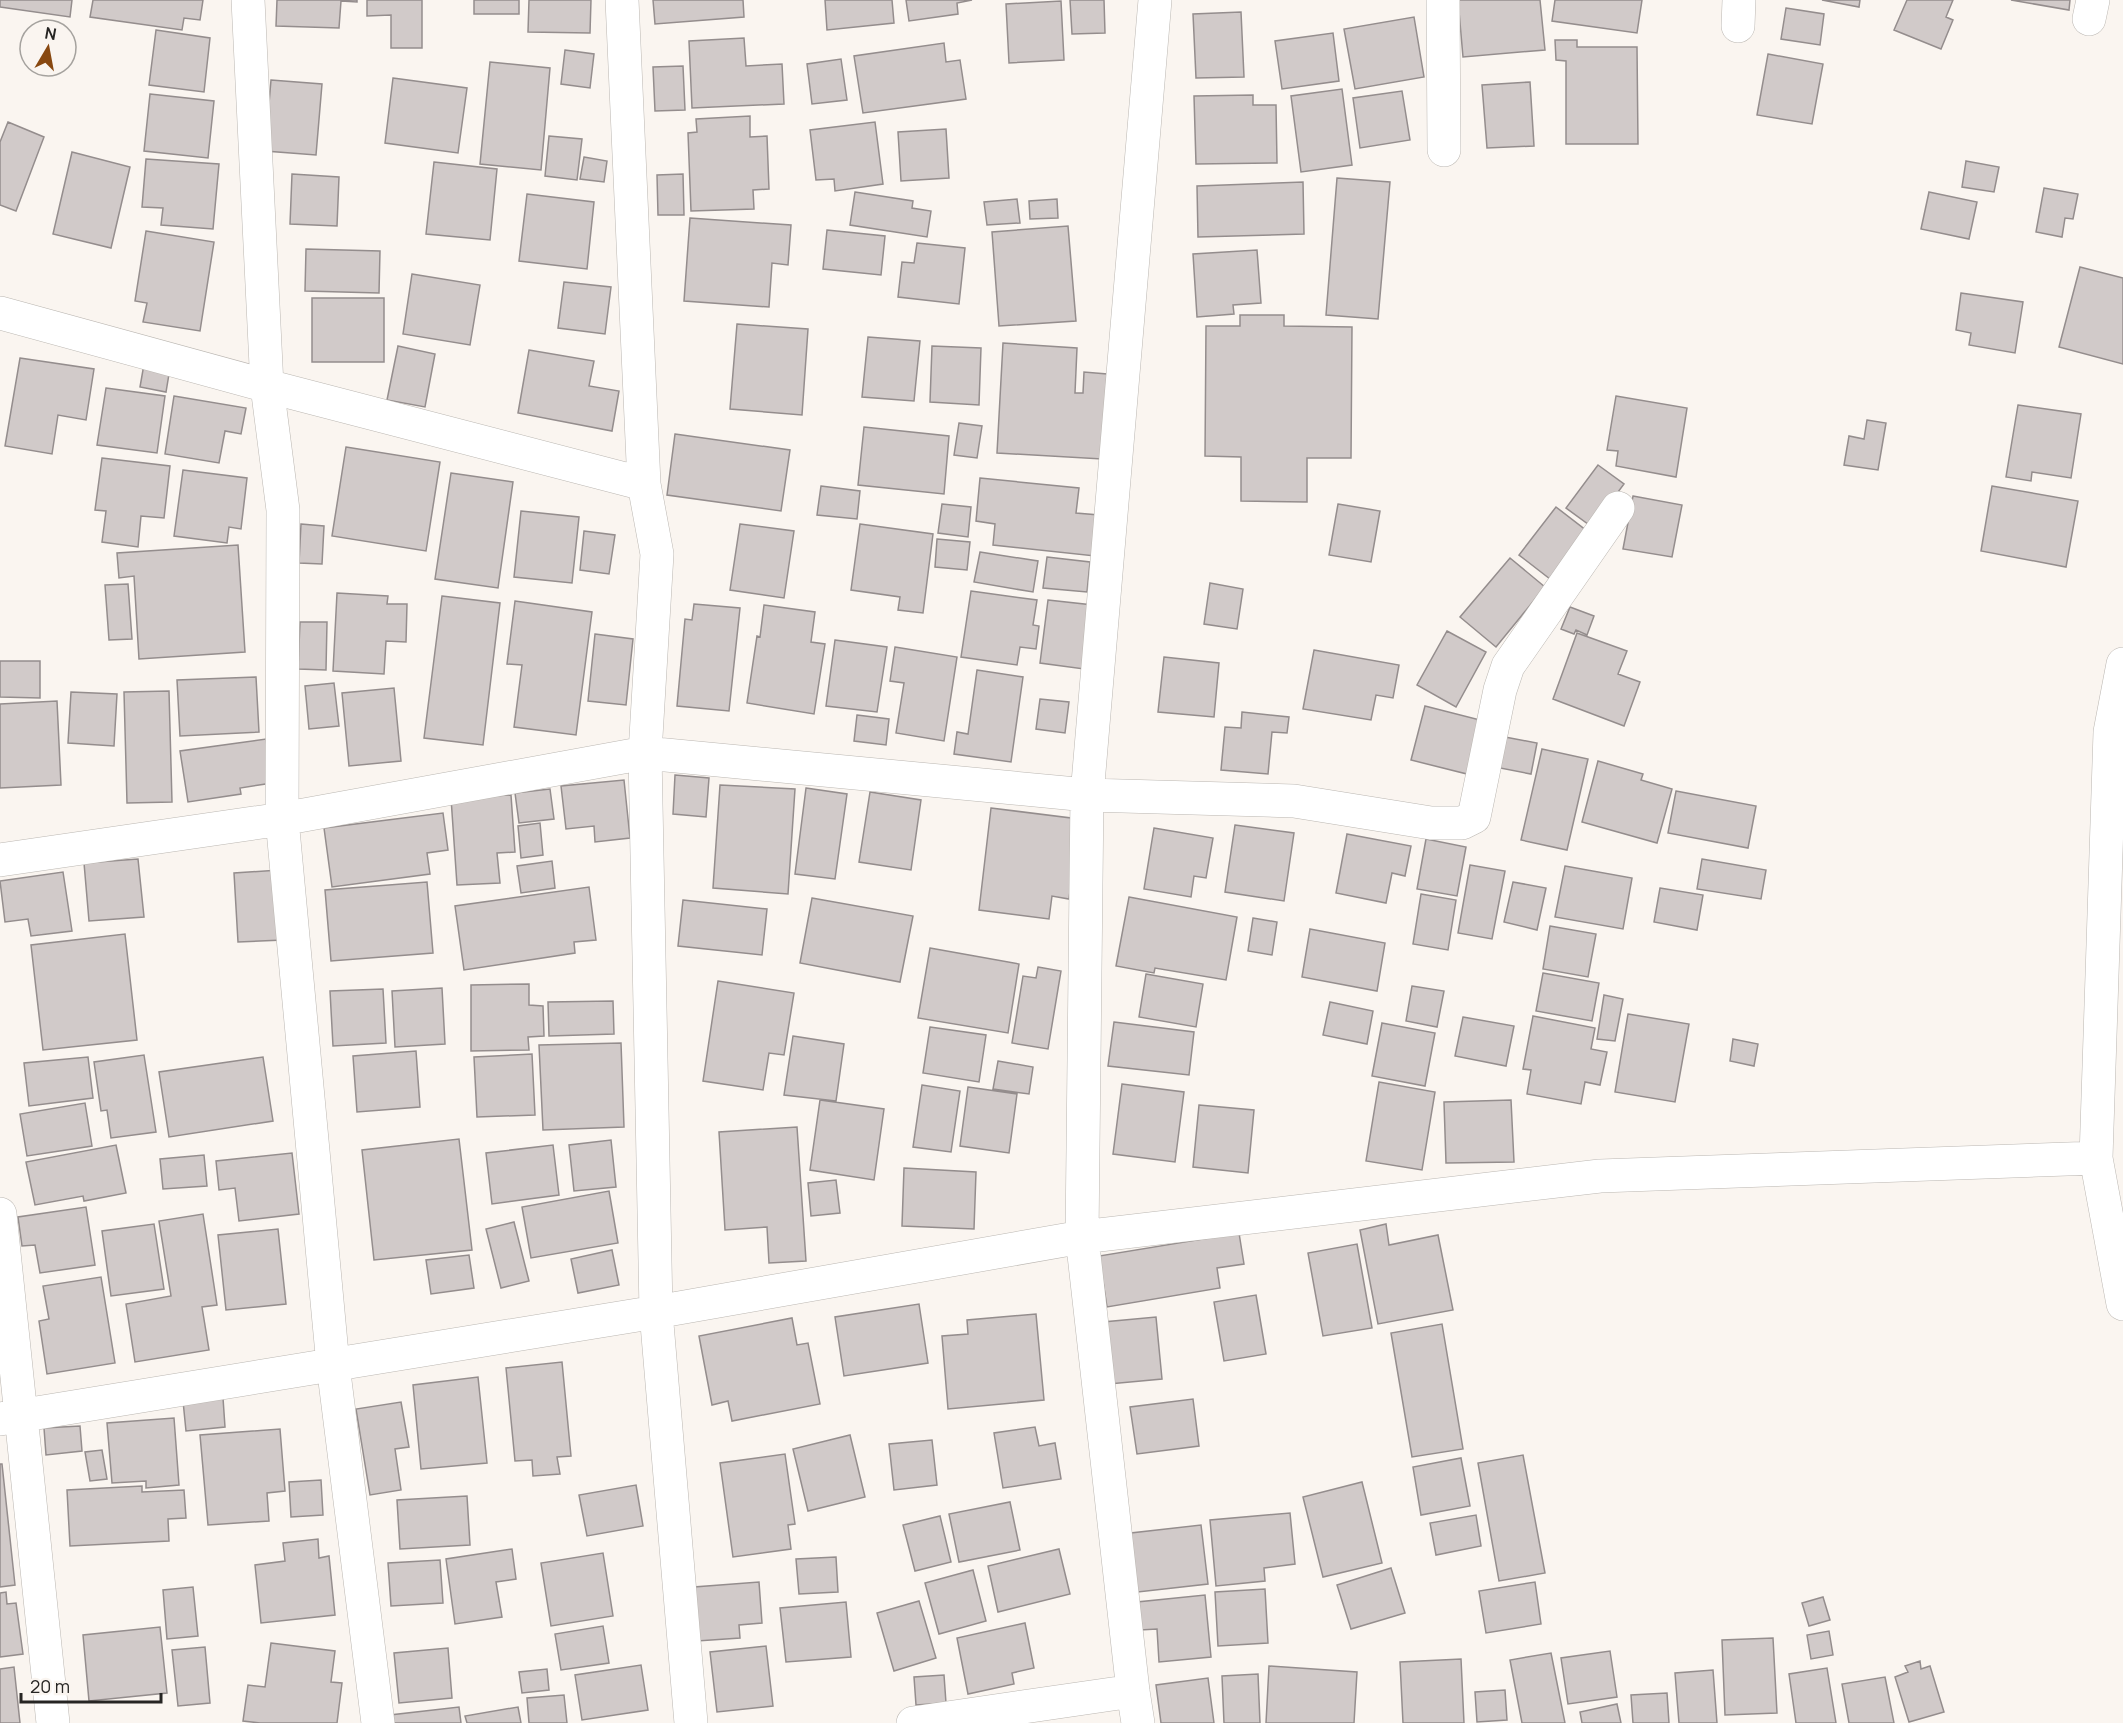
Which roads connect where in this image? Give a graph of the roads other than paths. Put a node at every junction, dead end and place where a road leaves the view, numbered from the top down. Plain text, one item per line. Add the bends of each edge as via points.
1 (248, 0) edge
2 (622, 0) edge
3 (1155, 0) edge
4 (1443, 0) edge
5 (1444, 150) dead end
6 (0, 313) edge
7 (267, 386) junction
8 (644, 484) junction
9 (1618, 508) dead end
10 (2123, 664) edge
11 (645, 753) junction
12 (1087, 795) junction
13 (282, 819) junction
14 (0, 860) edge
15 (2096, 1158) junction
16 (0, 1214) edge
17 (1082, 1237) junction
18 (2123, 1304) edge
19 (656, 1312) junction
20 (333, 1365) junction
21 (10, 1418) edge
22 (1132, 1691) junction
23 (53, 1723) edge
24 (378, 1723) edge
25 (691, 1723) edge
26 (913, 1723) edge
27 (1138, 1723) edge

1 - 7 street
2 - 8 street
3 - 12 street
4 - 5 street
6 - 7 street
7 - 8 street
7 - 13 street via 283,510
8 - 11 street via 657,554
9 - 12 street via 1508,666 1474,817 1462,823 1431,822 1294,801
10 - 15 street via 2110,732
11 - 12 street
11 - 13 street
11 - 19 street
12 - 17 street
13 - 14 street
13 - 20 street
15 - 17 street via 1600,1176
15 - 18 street
16 - 21 street
17 - 19 street
17 - 22 street
19 - 20 street
19 - 25 street
20 - 21 street
20 - 24 street
21 - 23 street
22 - 26 street
22 - 27 street

